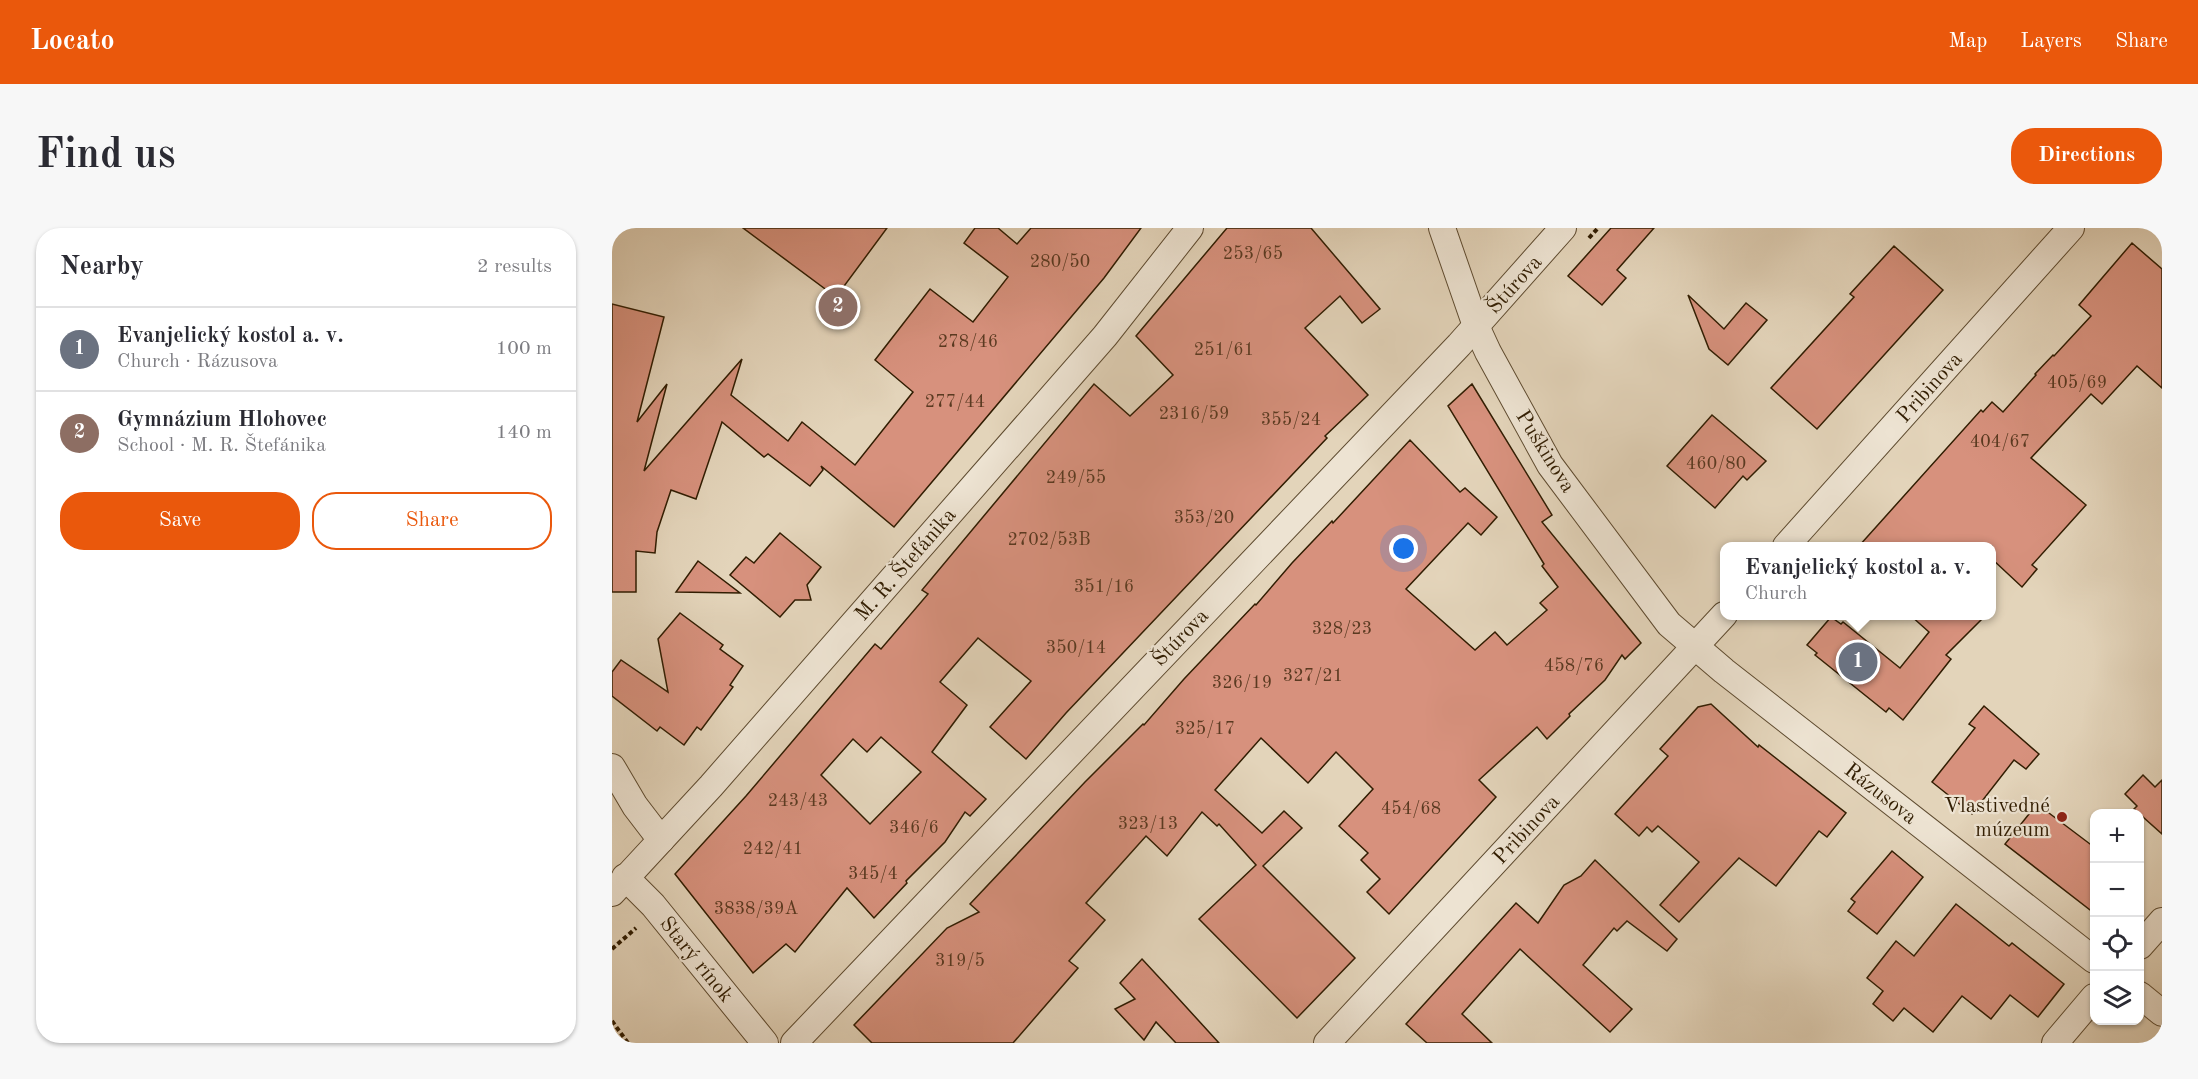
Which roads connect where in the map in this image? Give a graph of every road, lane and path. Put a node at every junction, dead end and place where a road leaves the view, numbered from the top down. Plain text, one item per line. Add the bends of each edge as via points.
1 (1190, 228) edge
2 (1442, 228) edge
3 (1563, 228) edge
4 (2071, 228) edge
5 (1476, 326) junction
6 (1790, 542) edge
7 (1721, 620) edge
8 (1696, 648) junction
9 (612, 767) edge
10 (661, 840) junction
11 (619, 885) edge
12 (2162, 921) edge
13 (641, 924) dead end
14 (2144, 941) edge
15 (612, 949) edge
16 (2090, 957) edge
17 (2144, 999) edge
18 (2090, 1002) edge
19 (2162, 1013) edge
20 (612, 1021) edge
21 (628, 1043) edge
22 (765, 1043) edge
23 (794, 1043) edge
24 (1327, 1043) edge
25 (2055, 1043) edge

1 - 10 street, M. R. Štefánika via 1105,336
2 - 5 street, Puškinova
3 - 5 street, Štúrova
4 - 6 street, Pribinova
5 - 8 street, Puškinova via 1550,465 1669,624
5 - 23 street, Štúrova
7 - 8 street, Pribinova
8 - 16 street, Rázusova
8 - 24 street, Pribinova
9 - 10 street
10 - 11 street, M. R. Štefánika
11 - 22 street, Starý rínok via 653,905
12 - 14 street
13 - 15 path
17 - 19 street
18 - 25 street
20 - 21 path

